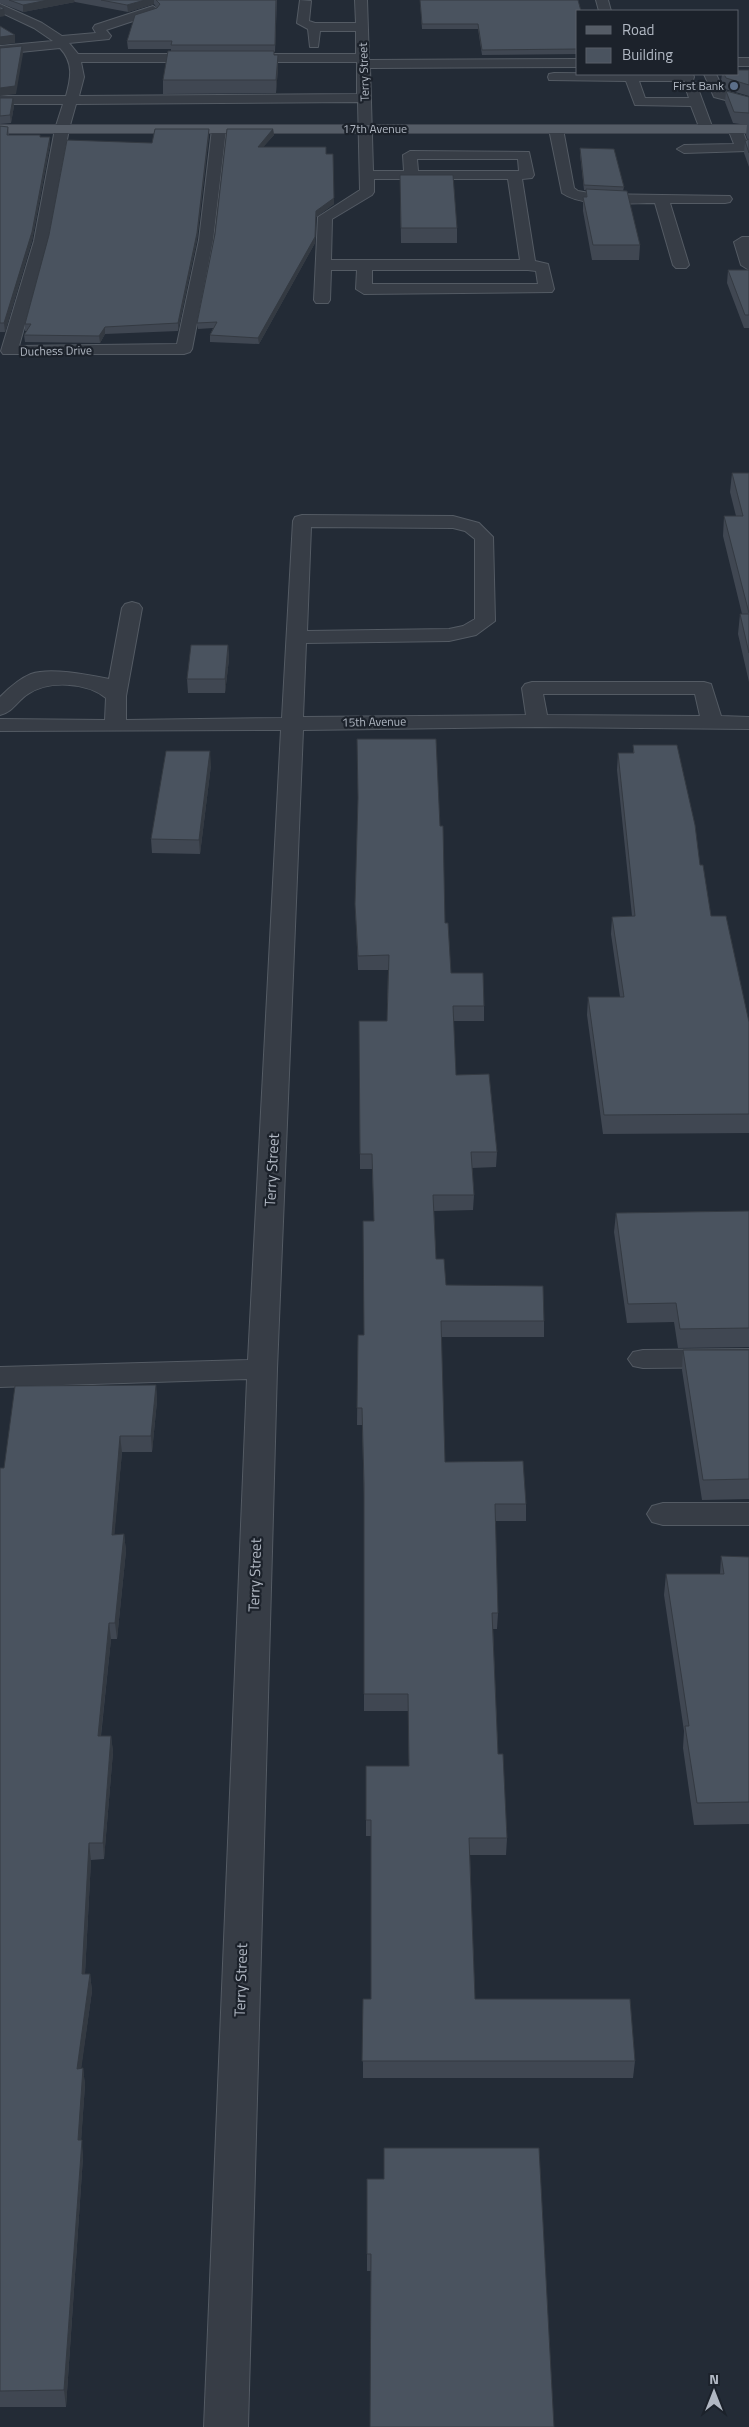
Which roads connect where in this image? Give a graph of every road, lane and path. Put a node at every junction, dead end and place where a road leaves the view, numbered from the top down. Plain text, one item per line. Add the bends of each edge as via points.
1 (361, 0) edge
2 (305, 1) dead end
3 (0, 8) edge
4 (153, 10) edge
5 (314, 27) junction
6 (362, 27) junction
7 (61, 42) junction
8 (314, 44) dead end
9 (0, 50) edge
10 (75, 58) junction
11 (363, 61) junction
12 (520, 63) junction
13 (576, 63) edge
14 (710, 75) edge
15 (688, 76) edge
16 (632, 77) junction
17 (522, 78) dead end
18 (542, 78) dead end
19 (748, 97) edge
20 (364, 98) junction
21 (70, 99) junction
22 (0, 100) edge
23 (696, 102) junction
24 (556, 129) junction
25 (706, 129) junction
26 (742, 129) edge
27 (0, 130) edge
28 (62, 130) junction
29 (219, 130) junction
30 (365, 130) junction
31 (684, 149) dead end
32 (367, 175) junction
33 (411, 175) junction
34 (514, 175) junction
35 (661, 198) junction
36 (725, 198) dead end
37 (749, 242) edge
38 (323, 265) junction
39 (365, 265) junction
40 (528, 265) junction
41 (680, 265) dead end
42 (749, 266) edge
43 (322, 300) dead end
44 (132, 608) dead end
45 (297, 637) junction
46 (116, 696) junction
47 (0, 709) edge
48 (536, 721) junction
49 (294, 723) junction
50 (712, 723) junction
51 (749, 723) edge
52 (0, 725) edge
53 (116, 726) junction
54 (749, 1358) edge
55 (643, 1359) dead end
56 (262, 1369) junction
57 (0, 1377) edge
58 (663, 1514) dead end
59 (749, 1514) edge
60 (226, 2427) edge

1 - 6 street, Terry Street
2 - 5 street via 303,23
3 - 7 street
4 - 7 street via 99,28 105,36
5 - 6 street
5 - 8 street
6 - 11 street, Terry Street
7 - 9 street
7 - 10 street
10 - 11 street
10 - 21 street, Duchess Drive via 78,77
11 - 12 street
11 - 20 street, Terry Street
12 - 13 street
12 - 17 street
14 - 19 street via 719,94
15 - 16 street
15 - 23 street
16 - 18 street
16 - 23 street via 640,102
20 - 21 street
20 - 30 street, Terry Street
21 - 22 street
21 - 28 street, Duchess Drive
23 - 25 street
24 - 25 main road, 17th Avenue
24 - 30 main road, 17th Avenue
24 - 35 street via 567,190 574,195
25 - 26 main road, 17th Avenue
26 - 31 street via 742,148
27 - 28 main road, 17th Avenue
28 - 29 main road, 17th Avenue
28 - 29 street, Duchess Drive via 40,241 8,351 184,349 206,240
29 - 30 main road, 17th Avenue
30 - 32 street, Terry Street
32 - 33 street
32 - 38 street, Terry Street via 367,192 324,218
33 - 34 street
33 - 34 street via 410,155 524,154 527,175
34 - 40 street
35 - 36 street
35 - 41 street
37 - 42 street via 742,242
38 - 39 street
38 - 43 street, Terry Street
39 - 40 street
39 - 40 street via 364,289 546,289 542,267
44 - 46 street
45 - 45 street, Terry Street via 302,521 453,522 472,527 484,537 485,622 469,631 449,635
45 - 49 street, Terry Street
46 - 47 street via 102,684 38,679 20,690
46 - 53 street
48 - 49 street, 15th Avenue
48 - 50 street, 15th Avenue
48 - 50 street via 532,688 704,688
49 - 53 street, 15th Avenue
49 - 56 street, Terry Street
50 - 51 street, 15th Avenue
52 - 53 street, 15th Avenue
54 - 55 street
56 - 57 street
56 - 60 street, Terry Street
58 - 59 street

